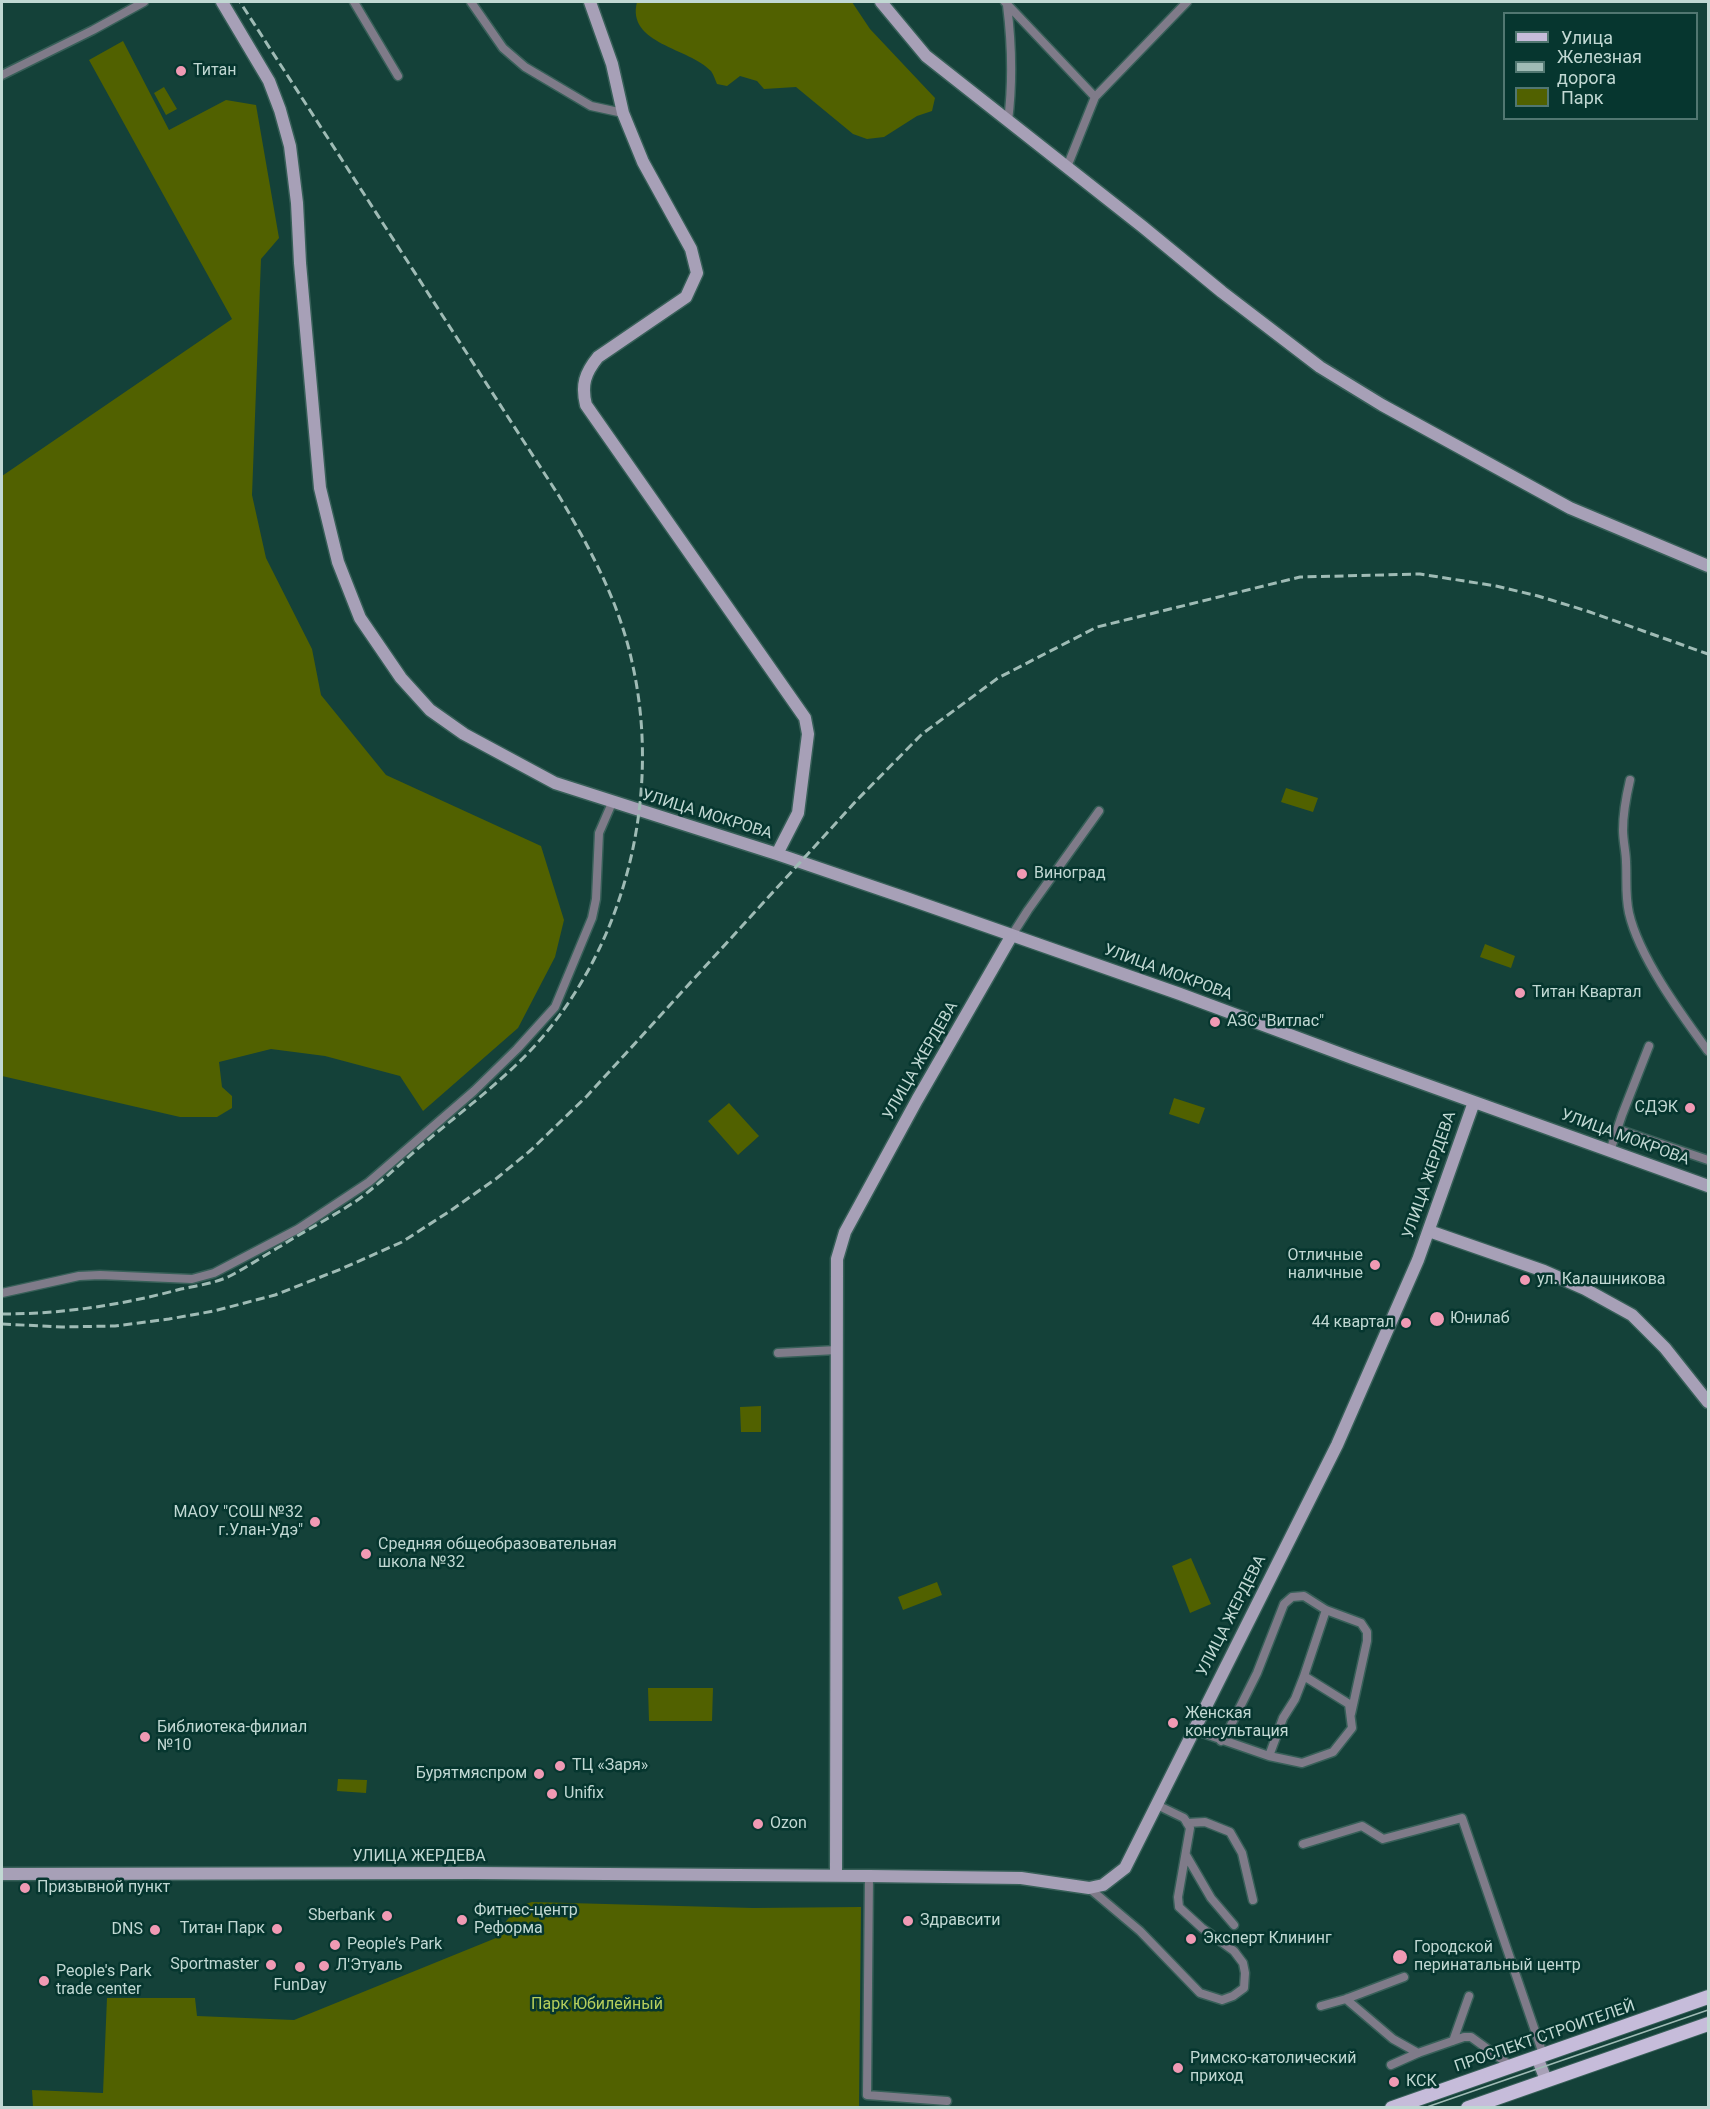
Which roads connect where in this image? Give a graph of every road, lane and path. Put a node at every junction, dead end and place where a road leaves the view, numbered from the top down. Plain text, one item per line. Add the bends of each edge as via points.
1 (144, 2) edge
2 (222, 2) edge
3 (354, 2) edge
4 (471, 2) edge
5 (590, 2) edge
6 (881, 2) edge
7 (1186, 2) edge
8 (1006, 3) edge
9 (2, 75) edge
10 (398, 76) dead end
11 (1095, 97) junction
12 (623, 113) junction
13 (1008, 121) junction
14 (1067, 166) junction
15 (1708, 566) edge
16 (1630, 780) dead end
17 (612, 803) junction
18 (1099, 812) dead end
19 (777, 854) junction
20 (1012, 935) junction
21 (1649, 1046) dead end
22 (1708, 1051) edge
23 (1474, 1102) junction
24 (1617, 1129) junction
25 (1610, 1151) junction
26 (1708, 1160) edge
27 (1708, 1186) edge
28 (1429, 1231) junction
29 (2, 1293) edge
30 (837, 1350) junction
31 (778, 1353) dead end
32 (1708, 1402) edge
33 (1326, 1610) junction
34 (1304, 1676) junction
35 (1351, 1714) junction
36 (1194, 1730) junction
37 (1221, 1741) junction
38 (1269, 1756) junction
39 (1156, 1805) junction
40 (1187, 1823) junction
41 (1303, 1844) dead end
42 (1186, 1855) junction
43 (2, 1874) edge
44 (836, 1875) junction
45 (869, 1876) junction
46 (1089, 1888) junction
47 (1253, 1900) dead end
48 (1234, 1925) dead end
49 (1404, 1977) dead end
50 (1469, 1996) dead end
51 (1708, 1997) edge
52 (1347, 1999) junction
53 (1321, 2006) dead end
54 (1708, 2024) edge
55 (1453, 2041) junction
56 (1418, 2053) junction
57 (1540, 2055) junction
58 (1391, 2065) dead end
59 (1511, 2066) junction
60 (1546, 2080) junction
61 (947, 2101) dead end
62 (1392, 2108) edge
63 (1468, 2108) edge

1 - 9 street
2 - 17 main road, УЛИЦА МОКРОВА via 269,81 290,146 320,488 338,562 360,618 401,678 430,710 464,734 555,783
3 - 10 street
4 - 12 street via 503,48 525,67 591,106
5 - 12 main road via 612,64
6 - 13 main road via 926,56
7 - 11 street
8 - 11 street
8 - 13 street via 1012,44
11 - 14 street
12 - 19 main road via 643,162 691,249 697,273 686,297 598,357 588,370 583,394 586,405 805,718 808,734 798,813
13 - 14 main road
14 - 15 main road via 1320,367 1570,508
16 - 22 street via 1623,832 1625,886 1633,929 1682,1015
17 - 19 main road, УЛИЦА МОКРОВА
17 - 29 street via 599,833 596,899 591,918 555,1007 474,1091 369,1182 298,1229 214,1274 192,1280 79,1276
18 - 20 street, УЛИЦА ЖЕРДЕВА
19 - 20 main road, УЛИЦА МОКРОВА
20 - 23 main road, УЛИЦА МОКРОВА
20 - 30 main road, УЛИЦА ЖЕРДЕВА via 845,1232 837,1259
21 - 24 street
23 - 25 main road, УЛИЦА МОКРОВА
23 - 28 main road, УЛИЦА ЖЕРДЕВА
24 - 25 street
24 - 26 street
25 - 27 main road, УЛИЦА МОКРОВА
28 - 32 main road via 1544,1271 1632,1315 1665,1348
28 - 36 main road, УЛИЦА ЖЕРДЕВА via 1337,1445
30 - 31 street
30 - 44 main road, УЛИЦА ЖЕРДЕВА
33 - 34 street
33 - 35 street via 1361,1623 1367,1632
33 - 37 street via 1304,1596 1292,1597 1284,1604 1257,1673
34 - 35 street via 1348,1704
34 - 38 street
35 - 38 street via 1352,1728 1333,1752 1302,1763
36 - 37 street
36 - 39 main road, УЛИЦА ЖЕРДЕВА
37 - 38 street
39 - 40 street
39 - 46 main road, УЛИЦА ЖЕРДЕВА via 1125,1868 1104,1885
40 - 42 street via 1190,1828
40 - 47 street via 1204,1822 1230,1832 1242,1853
41 - 57 street via 1362,1826 1383,1839 1462,1818
42 - 46 street via 1179,1907 1234,1951 1243,1963 1244,1988 1222,2000 1200,1994 1140,1931
42 - 48 street via 1211,1898
43 - 44 main road, УЛИЦА ЖЕРДЕВА
44 - 45 main road, УЛИЦА ЖЕРДЕВА
45 - 46 main road, УЛИЦА ЖЕРДЕВА via 1021,1878
45 - 61 street via 867,2095
49 - 52 street
50 - 55 street
51 - 57 main road, ПРОСПЕКТ СТРОИТЕЛЕЙ
52 - 53 street
52 - 56 street via 1393,2038
54 - 60 main road
55 - 56 street
55 - 59 street via 1471,2037
56 - 58 street
57 - 59 main road, ПРОСПЕКТ СТРОИТЕЛЕЙ
57 - 60 main road
59 - 62 main road, ПРОСПЕКТ СТРОИТЕЛЕЙ
60 - 63 main road

